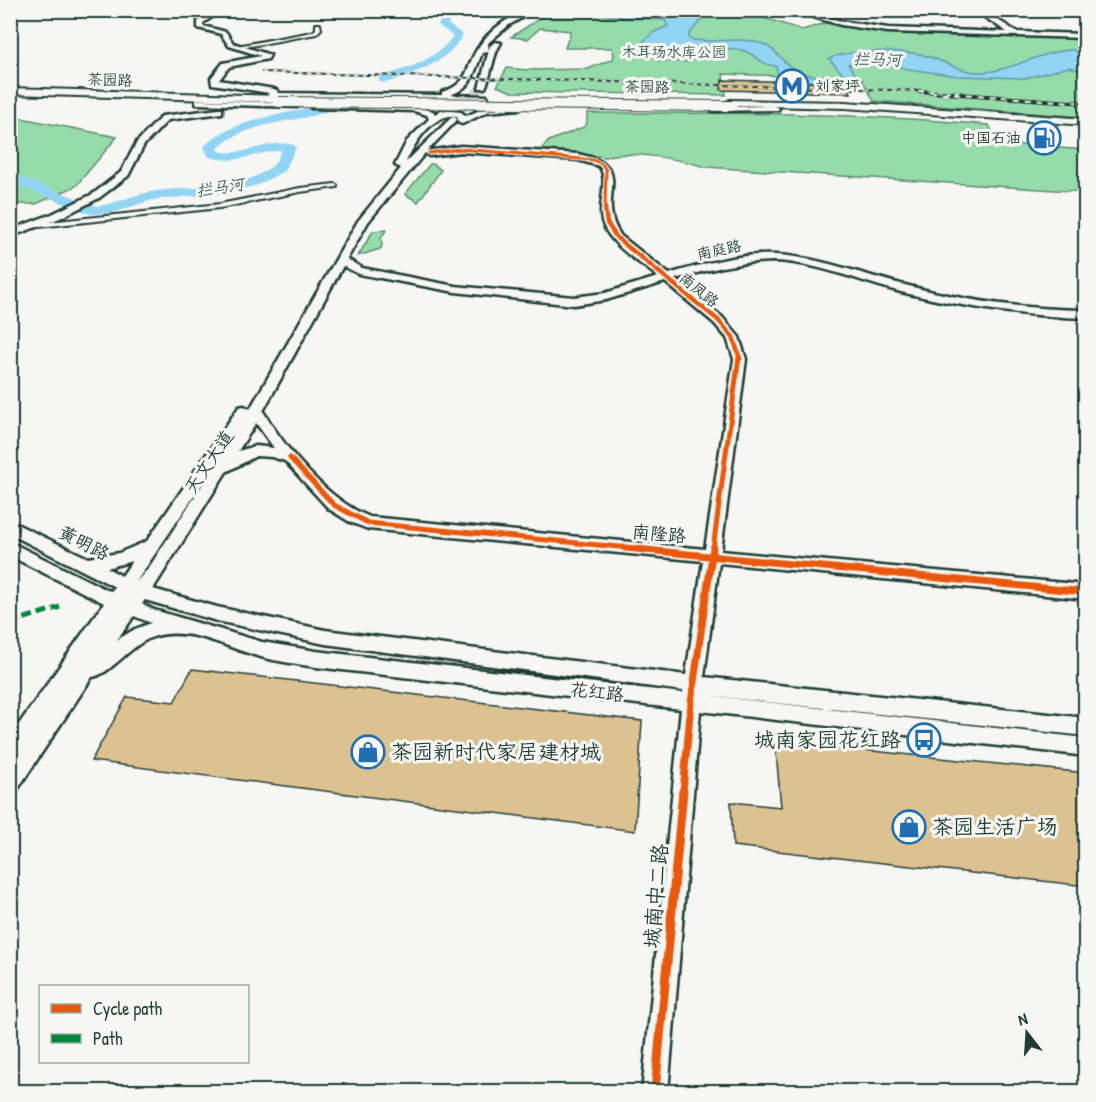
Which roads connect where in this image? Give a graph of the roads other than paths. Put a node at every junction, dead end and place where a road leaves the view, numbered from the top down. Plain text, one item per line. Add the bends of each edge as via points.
1 (220, 10) edge
2 (541, 10) edge
3 (792, 10) edge
4 (800, 10) edge
5 (977, 10) edge
6 (530, 13) edge
7 (318, 25) dead end
8 (1016, 34) junction
9 (1086, 35) edge
10 (485, 42) junction
11 (240, 46) junction
12 (10, 94) edge
13 (410, 96) junction
14 (277, 98) junction
15 (457, 98) junction
16 (484, 98) joint
17 (199, 102) junction
18 (731, 104) junction
19 (245, 105) junction
20 (301, 105) junction
21 (404, 106) junction
22 (448, 106) junction
23 (473, 107) junction
24 (518, 107) junction
25 (775, 108) junction
26 (433, 119) junction
27 (454, 119) junction
28 (1086, 122) edge
29 (1086, 128) edge
30 (442, 140) junction
31 (461, 149) junction
32 (429, 153) junction
33 (400, 165) junction
34 (335, 186) dead end
35 (363, 221) junction
36 (24, 227) junction
37 (10, 234) edge
38 (342, 260) junction
39 (359, 271) junction
40 (331, 278) junction
41 (666, 278) junction
42 (1086, 314) edge
43 (256, 411) junction
44 (290, 458) junction
45 (218, 473) junction
46 (10, 527) edge
47 (153, 544) junction
48 (10, 548) edge
49 (712, 554) junction
50 (85, 565) junction
51 (1086, 592) edge
52 (129, 596) junction
53 (190, 629) junction
54 (325, 637) junction
55 (316, 659) junction
56 (78, 683) junction
57 (692, 694) junction
58 (1086, 727) edge
59 (1086, 747) edge
60 (10, 755) edge
61 (10, 783) edge
62 (655, 1092) edge

1 - 11 street via 200,22 200,27 224,33 231,45
2 - 6 street
3 - 8 street via 888,30
4 - 8 street via 889,28
5 - 8 street
6 - 10 street via 507,24
6 - 10 street via 494,46 489,72 478,86
7 - 11 street via 314,33
8 - 9 street
10 - 13 street via 464,86 441,94
11 - 14 street via 266,57 226,65 215,82 274,91
12 - 14 main road, 茶园路
12 - 17 main road, 茶园路
13 - 14 street, 茶园路
13 - 15 street, 茶园路
13 - 21 street via 422,102
14 - 17 main road, 茶园路
14 - 18 main road, 茶园路, bridge
15 - 16 street, 茶园路
15 - 22 street, 天文大道
16 - 23 street, 天文大道
17 - 19 street, 茶园路
18 - 25 main road, 茶园路
18 - 28 main road, 茶园路 via 852,105
19 - 20 street, 茶园路
19 - 36 street via 165,118 140,144 125,174 96,196
20 - 21 street, 茶园路
20 - 26 street via 414,109 430,113
21 - 22 street, 茶园路
22 - 23 street, 茶园路
22 - 26 street, 天文大道
23 - 24 street, 茶园路
23 - 27 street, 天文大道
24 - 25 street, 茶园路
24 - 27 street via 484,110
25 - 29 main road, 茶园路
26 - 27 street via 453,113 462,115
26 - 33 street, 天文大道 via 410,143
27 - 30 street, 天文大道
27 - 33 street, 天文大道
27 - 35 street, 天文大道 via 407,166
30 - 31 street
30 - 32 street, 天文大道
31 - 32 street
31 - 41 street, 南凤路 via 578,157 604,163 608,171 609,226 617,238
32 - 35 street, 天文大道 via 394,195
33 - 47 street, 天文大道 via 355,220 244,410
34 - 36 street via 220,206
35 - 38 street, 天文大道
36 - 37 street
38 - 39 street
38 - 40 street, 天文大道
39 - 40 street
39 - 41 street, 南庭路 via 455,289 573,301 606,296
40 - 43 street, 天文大道
41 - 42 street, 南庭路 via 726,261 775,258 984,308
41 - 49 street, 南凤路 via 718,320 733,337 740,359
43 - 44 street, 南隆路
43 - 45 street, 天文大道
44 - 45 street via 275,451 256,450 234,458
44 - 49 street, 南隆路 via 338,509 368,522
45 - 52 street, 天文大道 via 154,574
46 - 50 street, 黄明路
47 - 50 street via 122,559
47 - 52 street, 天文大道
48 - 52 street via 101,595
49 - 51 street, 南隆路
49 - 57 street, 南凤路
50 - 52 street, 黄明路
52 - 53 street, 花红路
52 - 54 street, 花红路
52 - 56 street, 天文大道
52 - 60 street, 天文大道
53 - 55 street, 花红路 via 262,650
53 - 56 street via 162,626 131,638
54 - 55 street via 295,638 286,645 287,650
54 - 57 street, 花红路
55 - 57 street, 花红路
56 - 61 street, 天文大道
57 - 58 street, 花红路
57 - 59 street, 花红路
57 - 62 street, 城南中二路

